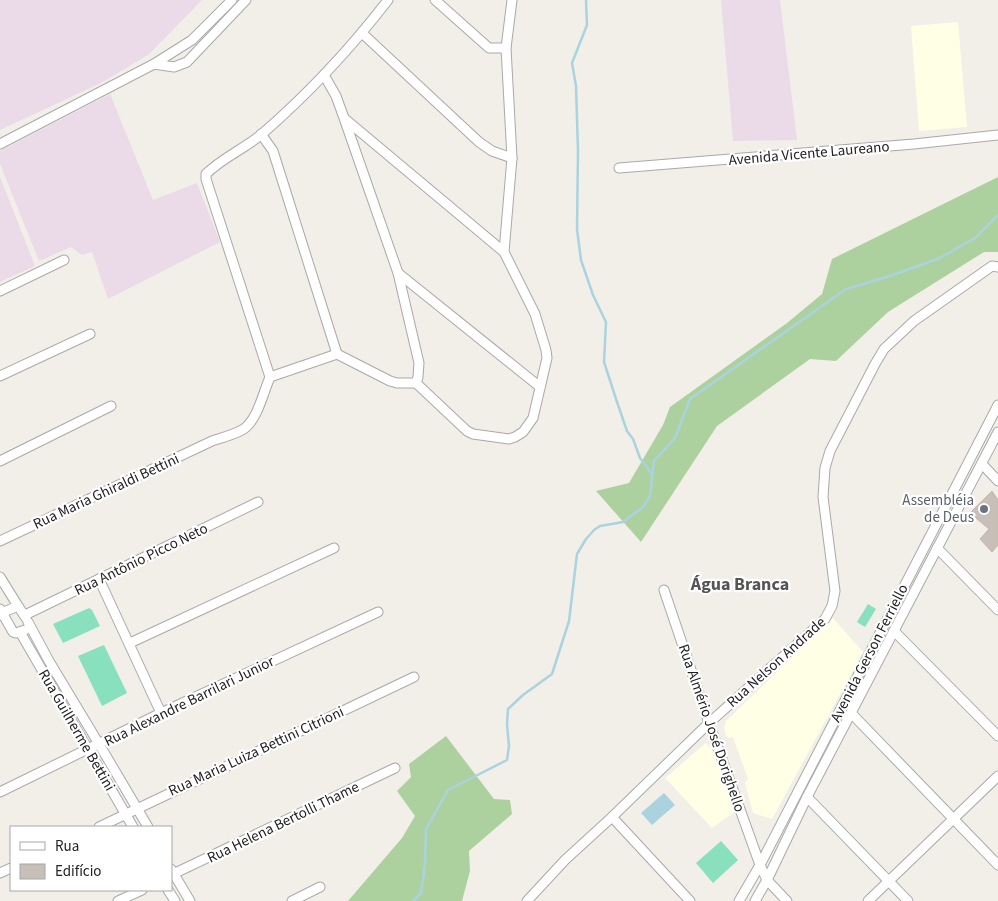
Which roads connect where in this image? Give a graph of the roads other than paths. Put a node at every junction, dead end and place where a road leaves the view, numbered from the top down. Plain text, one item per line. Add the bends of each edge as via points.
1 (232, 0) edge
2 (246, 0) edge
3 (388, 0) edge
4 (435, 0) edge
5 (512, 0) edge
6 (362, 33) junction
7 (506, 48) junction
8 (154, 64) junction
9 (324, 75) junction
10 (344, 118) junction
11 (261, 134) junction
12 (998, 135) edge
13 (0, 144) edge
14 (512, 158) junction
15 (619, 168) dead end
16 (504, 252) junction
17 (64, 260) dead end
18 (998, 267) edge
19 (398, 273) junction
20 (0, 291) edge
21 (90, 334) dead end
22 (336, 354) junction
23 (0, 376) edge
24 (270, 377) junction
25 (416, 383) junction
26 (540, 387) junction
27 (998, 405) edge
28 (111, 406) dead end
29 (998, 432) edge
30 (0, 461) edge
31 (982, 464) junction
32 (998, 481) edge
33 (258, 502) dead end
34 (0, 541) edge
35 (334, 548) dead end
36 (937, 548) junction
37 (0, 577) edge
38 (99, 579) junction
39 (664, 590) dead end
40 (18, 606) junction
41 (998, 610) edge
42 (378, 612) dead end
43 (2, 618) edge
44 (26, 618) junction
45 (894, 631) junction
46 (20, 632) junction
47 (130, 643) junction
48 (414, 677) dead end
49 (162, 713) junction
50 (851, 713) junction
51 (709, 723) junction
52 (998, 736) edge
53 (99, 744) junction
54 (88, 750) junction
55 (395, 768) dead end
56 (998, 776) edge
57 (0, 792) edge
58 (807, 797) junction
59 (137, 808) junction
60 (126, 815) junction
61 (612, 817) junction
62 (954, 818) junction
63 (100, 826) edge
64 (132, 826) edge
65 (147, 826) edge
66 (998, 864) edge
67 (760, 865) junction
68 (172, 873) edge
69 (767, 880) junction
70 (889, 881) junction
71 (320, 887) dead end
72 (140, 891) edge
73 (118, 901) edge
74 (190, 901) edge
75 (292, 901) edge
76 (527, 901) edge
77 (690, 901) edge
78 (739, 901) edge
79 (755, 901) edge
80 (787, 901) edge
81 (868, 901) edge
82 (908, 901) edge

1 - 8 street via 192,40
2 - 8 street via 187,62 174,67
3 - 6 street
4 - 7 street via 489,48
5 - 7 street
6 - 9 street
6 - 14 street via 482,145
7 - 14 street
8 - 13 street
9 - 10 street
9 - 11 street
10 - 16 street
10 - 19 street
11 - 22 street via 272,151
11 - 24 street via 205,176
12 - 15 street, Avenida Vicente Laureano
14 - 16 street
16 - 26 street via 535,314 546,350
17 - 20 street
18 - 51 street, Rua Nelson Andrade via 992,266 914,321 879,356 830,451 825,468 823,497 835,591 832,606 819,625
19 - 25 street via 419,363
19 - 26 street
21 - 23 street
22 - 24 street
22 - 25 street via 390,381
24 - 34 street, Rua Maria Ghiraldi Bettini via 255,417 241,431 212,441
25 - 26 street via 470,433 509,438 519,435 531,422
27 - 67 street, Avenida Gerson Ferriello
28 - 30 street
29 - 31 street, Avenida Gerson Ferriello
31 - 32 street
31 - 36 street, Avenida Gerson Ferriello
33 - 38 street, Rua Antônio Picco Neto
35 - 47 street
36 - 41 street
36 - 45 street, Avenida Gerson Ferriello
37 - 40 street, Rua Guilherme Bettini
38 - 44 street, Rua Antônio Picco Neto
38 - 47 street
39 - 51 street, Rua Almério José Dorighello
40 - 43 street, Rua Guilherme Bettini via 6,611
40 - 44 street, Rua Guilherme Bettini
42 - 49 street, Rua Alexandre Barrilari Junior
43 - 46 street, Rua Guilherme Bettini via 13,632
44 - 46 street via 26,629
44 - 53 street, Rua Guilherme Bettini
45 - 50 street, Avenida Gerson Ferriello
45 - 52 street
46 - 54 street, Rua Guilherme Bettini
47 - 49 street
48 - 59 street, Rua Maria Luiza Bettini Citrioni
49 - 53 street, Rua Alexandre Barrilari Junior
50 - 58 street, Avenida Gerson Ferriello
50 - 62 street
51 - 61 street, Rua Nelson Andrade
51 - 67 street, Rua Almério José Dorighello
53 - 54 street, Rua Alexandre Barrilari Junior
53 - 59 street, Rua Guilherme Bettini
54 - 57 street, Rua Alexandre Barrilari Junior
54 - 60 street, Rua Guilherme Bettini
55 - 68 street, Rua Helena Bertolli Thame
56 - 62 street
58 - 69 street, Avenida Gerson Ferriello
58 - 70 street
59 - 60 street, Rua Maria Luiza Bettini Citrioni
59 - 65 street, Rua Guilherme Bettini
60 - 63 street, Rua Maria Luiza Bettini Citrioni
60 - 64 street, Rua Guilherme Bettini
61 - 76 street, Rua Nelson Andrade
61 - 77 street
62 - 66 street
62 - 70 street
67 - 69 street, Rua Almério José Dorighello
67 - 78 street, Avenida Gerson Ferriello
68 - 74 street
69 - 79 street, Avenida Gerson Ferriello
69 - 80 street, Rua Almério José Dorighello
70 - 81 street
70 - 82 street
71 - 75 street
72 - 73 street

